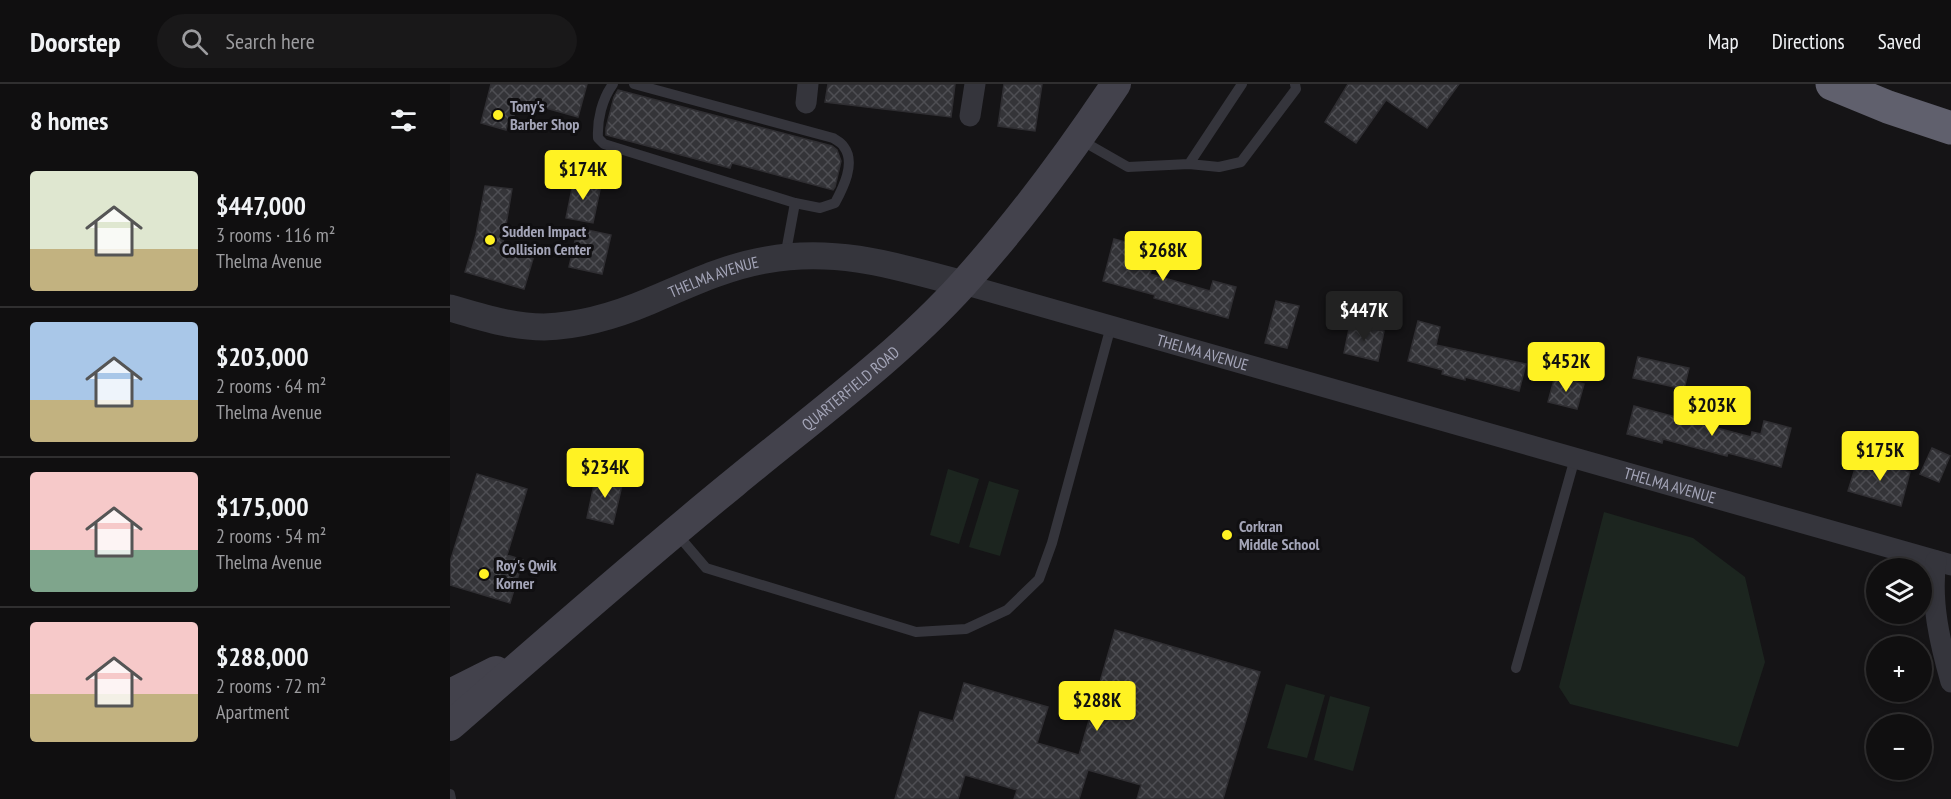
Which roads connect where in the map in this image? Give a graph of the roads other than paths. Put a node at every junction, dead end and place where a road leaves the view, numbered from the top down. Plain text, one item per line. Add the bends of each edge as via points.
1 (612, 84) edge
2 (634, 84) edge
3 (975, 84) edge
4 (1116, 84) edge
5 (1242, 84) edge
6 (1295, 84) edge
7 (1832, 84) edge
8 (970, 116) dead end
9 (1951, 128) edge
10 (1079, 138) junction
11 (1189, 164) junction
12 (795, 203) junction
13 (785, 257) junction
14 (963, 284) junction
15 (450, 308) edge
16 (1111, 326) junction
17 (1575, 458) junction
18 (674, 532) junction
19 (1944, 563) edge
20 (538, 648) junction
21 (1516, 668) dead end
22 (1951, 681) edge
23 (450, 694) edge
24 (450, 726) edge
25 (450, 794) edge
26 (451, 799) edge

1 - 12 lane via 597,128 598,138 604,144
2 - 12 lane via 832,138 844,146 848,157 846,182 835,203 820,208
3 - 8 street
4 - 10 main road, QUARTERFIELD ROAD
5 - 11 lane
6 - 11 lane via 1296,89 1241,162 1219,167
7 - 9 highway
10 - 11 lane via 1128,166
10 - 14 main road, QUARTERFIELD ROAD
12 - 13 lane
13 - 14 street, THELMA AVENUE via 854,257
13 - 15 street, THELMA AVENUE via 743,265 625,310 564,325 509,324
14 - 16 street, THELMA AVENUE
14 - 18 main road, QUARTERFIELD ROAD via 873,368
16 - 17 street, THELMA AVENUE
16 - 18 lane via 1039,579 1007,610 966,629 916,632 706,568
17 - 19 street, THELMA AVENUE
17 - 21 lane
18 - 20 main road, QUARTERFIELD ROAD
19 - 22 street via 1934,593
20 - 23 main road, QUARTERFIELD ROAD
20 - 24 main road, QUARTERFIELD ROAD
25 - 26 lane

